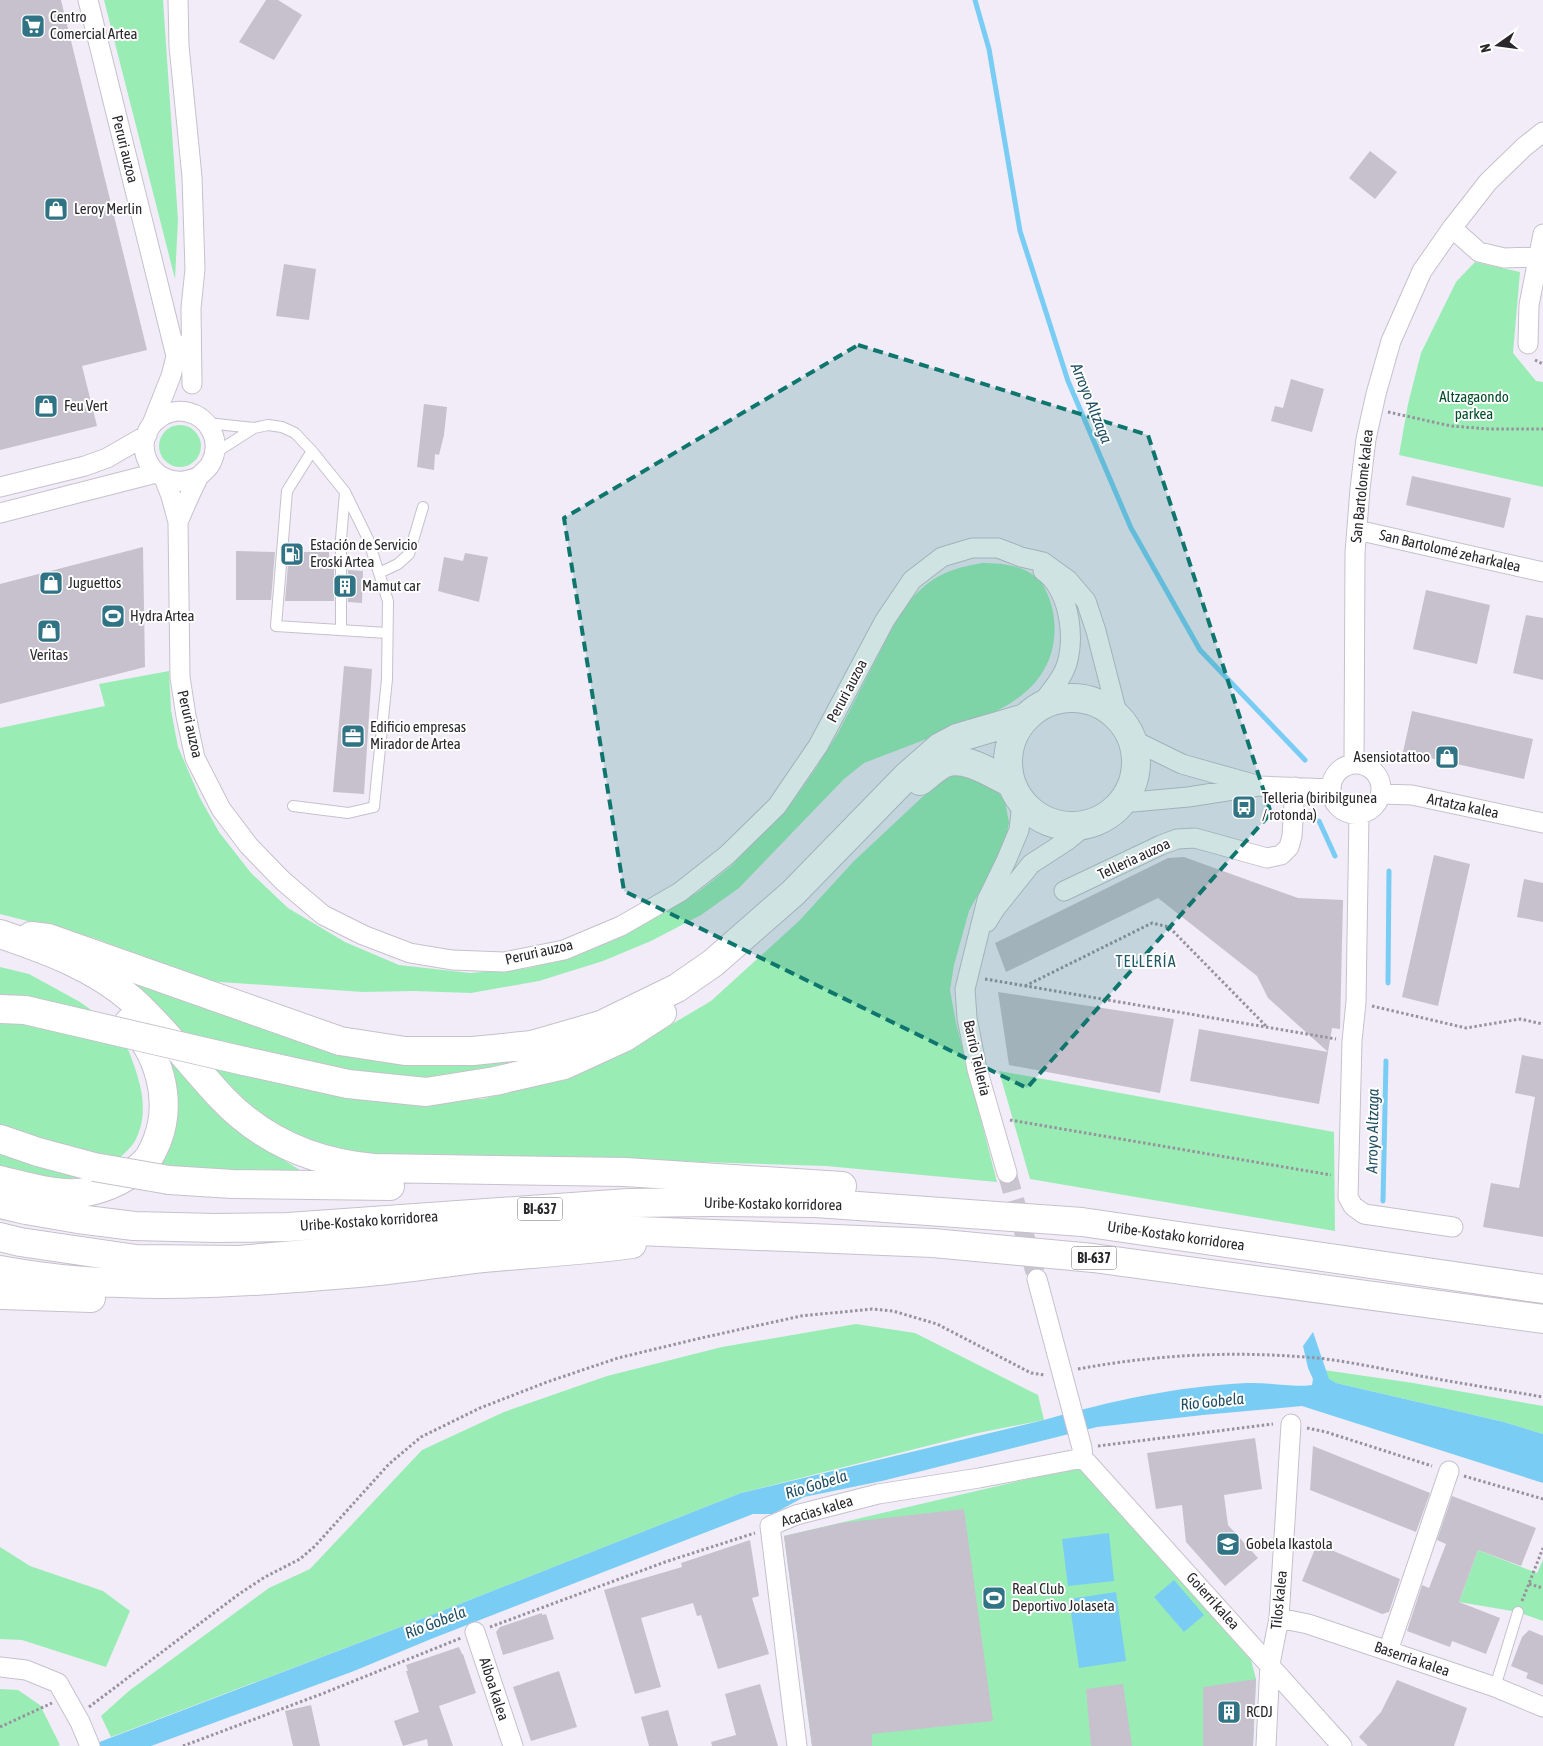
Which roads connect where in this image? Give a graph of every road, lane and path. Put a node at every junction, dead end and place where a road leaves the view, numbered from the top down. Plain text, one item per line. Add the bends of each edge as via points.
1 (88, 0) edge
2 (178, 0) edge
3 (1543, 132) edge
4 (1452, 228) junction
5 (1543, 234) edge
6 (1538, 257) junction
7 (191, 308) junction
8 (1528, 344) dead end
9 (176, 356) junction
10 (192, 384) junction
11 (1372, 408) junction
12 (205, 421) junction
13 (254, 428) junction
14 (149, 429) junction
15 (1543, 430) edge
16 (312, 451) junction
17 (215, 453) junction
18 (160, 476) junction
19 (198, 477) junction
20 (0, 488) edge
21 (345, 492) junction
22 (423, 507) dead end
23 (0, 513) edge
24 (178, 522) junction
25 (1357, 530) junction
26 (1021, 557) junction
27 (1543, 572) edge
28 (379, 573) junction
29 (341, 630) junction
30 (387, 633) junction
31 (1032, 712) junction
32 (1118, 717) junction
33 (1133, 740) junction
34 (1354, 763) junction
35 (1259, 786) junction
36 (1296, 787) junction
37 (1331, 789) junction
38 (1016, 793) junction
39 (1382, 794) junction
40 (1122, 803) junction
41 (293, 806) dead end
42 (1359, 814) junction
43 (1543, 823) edge
44 (1085, 826) junction
45 (1064, 891) dead end
46 (0, 933) edge
47 (975, 942) junction
48 (0, 953) edge
49 (968, 976) junction
50 (1025, 986) junction
51 (1356, 1002) junction
52 (13, 1009) edge
53 (1543, 1024) edge
54 (1267, 1027) junction
55 (1352, 1041) junction
56 (992, 1117) junction
57 (0, 1140) edge
58 (1007, 1173) tunnel mouth
59 (1349, 1178) junction
60 (0, 1180) edge
61 (904, 1190) junction
62 (0, 1204) edge
63 (1082, 1222) junction
64 (1453, 1227) dead end
65 (702, 1235) junction
66 (0, 1237) edge
67 (0, 1270) edge
68 (370, 1272) junction
69 (1037, 1279) tunnel mouth
70 (1543, 1289) edge
71 (0, 1295) edge
72 (1484, 1310) junction
73 (1543, 1319) edge
74 (1543, 1324) edge
75 (1063, 1376) junction
76 (1543, 1397) edge
77 (1291, 1424) junction
78 (1083, 1453) junction
79 (1449, 1472) junction
80 (1543, 1499) edge
81 (1543, 1548) edge
82 (1529, 1584) junction
83 (1543, 1588) edge
84 (1518, 1612) joint
85 (1279, 1618) junction
86 (475, 1632) dead end
87 (1388, 1651) junction
88 (1270, 1664) junction
89 (0, 1667) edge
90 (1494, 1687) junction
91 (52, 1702) dead end
92 (1543, 1707) edge
93 (83, 1716) junction
94 (0, 1727) edge
95 (90, 1746) edge
96 (513, 1746) edge
97 (797, 1746) edge
98 (1266, 1746) edge
99 (1342, 1746) edge

1 - 9 street, Peruri auzoa
2 - 7 street, Peruri auzoa via 179,46 192,177 195,269
3 - 4 street, San Bartolomé kalea via 1488,182
4 - 6 street via 1479,252 1504,258
4 - 11 street, San Bartolomé kalea via 1422,271 1391,341
5 - 6 street
6 - 8 street via 1529,305
7 - 9 street, Peruri auzoa
7 - 10 street, Peruri auzoa
9 - 10 street, Peruri auzoa via 186,364
9 - 14 street, Peruri auzoa
10 - 12 street, Peruri auzoa
11 - 15 path via 1451,426
11 - 25 street, San Bartolomé kalea
12 - 13 lane
12 - 14 street via 195,414 176,411 167,413
12 - 17 street via 212,432
13 - 16 lane via 282,427 295,433
13 - 17 lane
14 - 18 street via 145,451
14 - 20 street via 100,461
16 - 21 lane
16 - 29 lane via 287,491 276,626
17 - 19 street via 212,463
18 - 19 street via 181,482
18 - 23 street
18 - 24 street, Peruri auzoa via 171,496
19 - 24 street, Peruri auzoa
21 - 28 lane via 368,539
21 - 29 lane
22 - 28 lane via 409,554 398,564
24 - 26 street, Peruri auzoa via 180,677 195,758 221,809 249,846 323,915 410,953 452,960 504,962 564,950 621,926 680,892 727,855 778,806 818,746 885,620 912,580 942,557 972,548 998,548
25 - 27 street, San Bartolomé zeharkalea
25 - 34 street, San Bartolomé kalea
26 - 31 street via 1051,576 1064,598 1070,622 1070,648 1063,674
26 - 32 street via 1043,562 1068,580 1086,601
28 - 30 lane via 388,601
29 - 30 lane
30 - 41 lane via 387,679 374,807 348,813
31 - 32 main road via 1058,699 1080,698 1100,704
31 - 38 main road via 1015,732 1009,748 1008,766
31 - 46 main road via 957,738 940,748 907,776 778,906 713,963 677,988 601,1025 532,1045 473,1051 405,1051 340,1041 48,938
32 - 33 main road
33 - 35 street via 1182,764
33 - 40 main road via 1136,773
34 - 37 street via 1335,774
34 - 39 street via 1372,768 1382,784
35 - 36 street
35 - 40 street
36 - 37 street
36 - 45 street, Telleria auzoa via 1292,836 1289,847 1281,855 1266,858 1195,838 1177,839
37 - 42 street via 1336,805 1350,814
38 - 44 main road via 1035,815 1050,823
38 - 47 street, Barrio Telleria via 1018,830 987,900
38 - 52 main road, bridge via 978,766 962,762 944,764 908,791 799,901 696,990 625,1037 564,1065 496,1081 426,1092 348,1084
39 - 42 street via 1374,808
39 - 43 street, Artatza kalea via 1412,795
40 - 44 main road via 1105,817
42 - 51 street
44 - 47 street via 1031,864 995,909
46 - 61 main road via 54,952 108,982 154,1022 230,1105 265,1133 308,1155 350,1166 374,1168 625,1172
47 - 49 street, Barrio Telleria
48 - 60 main road via 47,966 73,978 124,1016 153,1057 164,1092 161,1132 153,1151 147,1161 116,1182 84,1193 67,1193
49 - 50 path
49 - 56 street, Barrio Telleria via 966,1018
50 - 54 path
50 - 54 path via 1152,923 1169,927
51 - 53 path via 1466,1028 1520,1019
51 - 55 street
54 - 55 path
55 - 59 street
56 - 58 street, Barrio Telleria
56 - 59 path
57 - 61 main road, bridge via 94,1167 169,1180 290,1185
59 - 64 street via 1348,1197 1353,1206 1364,1214
61 - 63 main road
62 - 63 main road, Uribe-Kostako korridorea / BI-637 via 124,1225 216,1228 288,1227 608,1205 712,1202 816,1203
63 - 70 main road, Uribe-Kostako korridorea / BI-637
65 - 66 main road, Uribe-Kostako korridorea / BI-637 via 590,1229 239,1260 136,1259
65 - 68 main road
65 - 72 main road, Uribe-Kostako korridorea / BI-637 via 933,1243 1093,1258
67 - 68 main road via 78,1280 184,1284
68 - 71 main road via 282,1291 238,1296
69 - 75 street
72 - 73 main road, BI-637
72 - 74 main road
75 - 76 path via 1148,1358 1204,1354 1303,1357
75 - 78 street
75 - 93 path via 1031,1373 937,1324 893,1311 872,1309 801,1316 701,1338 618,1358 547,1382 480,1408 421,1437 388,1464 300,1559 239,1594
77 - 78 path via 1269,1424
77 - 79 path via 1326,1432
77 - 85 street, Tilos kalea
78 - 88 street, Goierri kalea
78 - 97 street, Acacias kalea via 979,1478 878,1494 796,1515 770,1526
79 - 80 path
79 - 87 street
81 - 82 path
82 - 83 path
82 - 84 path
84 - 90 lane
85 - 87 street, Baserria kalea via 1308,1624
85 - 88 street, Tilos kalea
86 - 96 street, Aiboa kalea
87 - 90 street, Baserria kalea
88 - 98 street, Tilos kalea
88 - 99 street, Goierri kalea
89 - 93 street via 26,1670 58,1683
90 - 92 street, Baserria kalea
91 - 94 path
93 - 95 street

